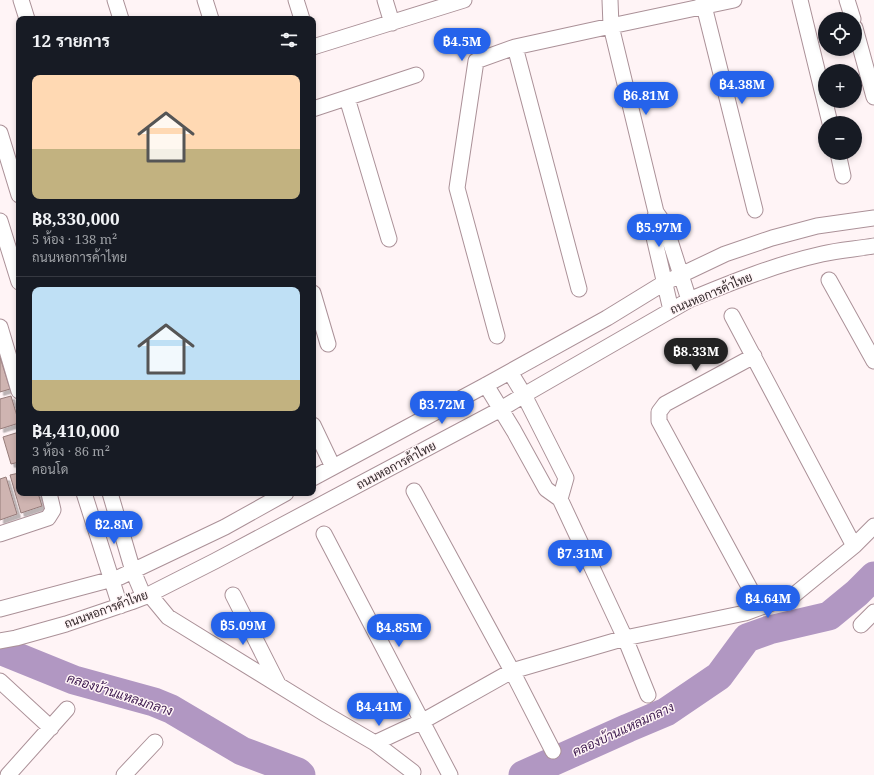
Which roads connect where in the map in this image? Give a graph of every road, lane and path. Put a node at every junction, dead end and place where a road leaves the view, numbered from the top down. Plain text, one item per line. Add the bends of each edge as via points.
1 (21, 0) edge
2 (115, 0) edge
3 (205, 0) edge
4 (296, 0) edge
5 (385, 0) edge
6 (464, 0) edge
7 (610, 0) edge
8 (734, 0) edge
9 (800, 0) edge
10 (847, 0) edge
11 (704, 3) edge
12 (851, 12) edge
13 (26, 16) edge
14 (120, 16) edge
15 (210, 16) edge
16 (301, 16) edge
17 (392, 23) junction
18 (610, 26) junction
19 (316, 46) edge
20 (515, 47) junction
21 (862, 53) edge
22 (416, 75) dead end
23 (874, 97) edge
24 (347, 98) junction
25 (316, 108) edge
26 (828, 116) edge
27 (0, 132) edge
28 (840, 160) edge
29 (843, 176) dead end
30 (16, 185) edge
31 (755, 210) dead end
32 (656, 212) junction
33 (874, 218) edge
34 (0, 221) edge
35 (389, 239) dead end
36 (874, 246) edge
37 (16, 272) edge
38 (681, 275) junction
39 (829, 280) dead end
40 (664, 283) junction
41 (579, 289) dead end
42 (689, 300) junction
43 (316, 303) edge
44 (671, 310) junction
45 (732, 316) dead end
46 (0, 327) edge
47 (497, 336) dead end
48 (328, 344) dead end
49 (754, 356) junction
50 (874, 361) edge
51 (510, 372) junction
52 (16, 381) edge
53 (486, 385) junction
54 (524, 395) junction
55 (501, 409) junction
56 (316, 431) edge
57 (333, 467) junction
58 (316, 476) edge
59 (414, 491) dead end
60 (50, 496) edge
61 (85, 496) edge
62 (281, 496) edge
63 (111, 498) edge
64 (560, 498) junction
65 (90, 513) junction
66 (874, 526) edge
67 (0, 534) edge
68 (324, 534) dead end
69 (854, 546) junction
70 (134, 571) junction
71 (111, 580) junction
72 (147, 595) junction
73 (233, 595) dead end
74 (120, 606) junction
75 (760, 607) junction
76 (0, 610) edge
77 (874, 612) edge
78 (861, 625) dead end
79 (625, 638) junction
80 (0, 641) edge
81 (512, 671) junction
82 (0, 681) edge
83 (278, 684) junction
84 (648, 695) dead end
85 (67, 709) dead end
86 (423, 722) junction
87 (51, 728) junction
88 (155, 742) dead end
89 (375, 743) junction
90 (553, 751) dead end
91 (413, 772) dead end
92 (8, 775) edge
93 (124, 775) edge
94 (450, 775) edge

1 - 13 street
2 - 14 street
3 - 15 street
4 - 16 street
5 - 17 street
6 - 17 street
7 - 18 street
8 - 11 street
9 - 26 street
10 - 12 street
11 - 18 street
11 - 31 street
17 - 19 street
18 - 20 street
18 - 32 street
20 - 41 street
20 - 47 street via 476,61 457,188
21 - 23 street
22 - 24 street
24 - 25 street
24 - 35 street
27 - 30 street
28 - 29 street
32 - 38 street via 665,225
32 - 40 street via 653,233
33 - 38 street via 817,226 772,238 725,254
34 - 37 street
36 - 42 street, ถนนหอการค้าไทย via 822,254 779,266
38 - 40 street
38 - 42 street
39 - 50 street
40 - 44 street
40 - 51 street
42 - 44 street, ถนนหอการค้าไทย
43 - 48 street
44 - 54 street, ถนนหอการค้าไทย
45 - 49 street
46 - 52 street
49 - 69 street
49 - 75 street via 665,404 659,412 659,421
51 - 53 street
51 - 54 street
53 - 55 street
53 - 57 street
54 - 55 street, ถนนหอการค้าไทย
54 - 64 street via 566,478
55 - 64 street via 546,489
55 - 72 street, ถนนหอการค้าไทย via 215,562
56 - 57 street
57 - 58 street
59 - 81 street
60 - 67 street via 53,510 48,518
61 - 65 street
62 - 70 street, ถนนหอการค้าไทย via 225,527
63 - 65 street
63 - 70 street
64 - 79 street
65 - 71 street
66 - 69 street
68 - 86 street
69 - 75 street via 794,595
70 - 71 street, ถนนหอการค้าไทย
70 - 72 street
71 - 74 street
71 - 76 street, ถนนหอการค้าไทย
72 - 74 street, ถนนหอการค้าไทย
72 - 83 street via 168,617
73 - 83 street
74 - 80 street, ถนนหอการค้าไทย via 66,624
75 - 79 street via 745,613
77 - 78 street
79 - 81 street
79 - 84 street
81 - 86 street
81 - 90 street
82 - 87 street
83 - 89 street
85 - 87 street
86 - 89 street
86 - 94 street
87 - 92 street
88 - 93 street
89 - 91 street

